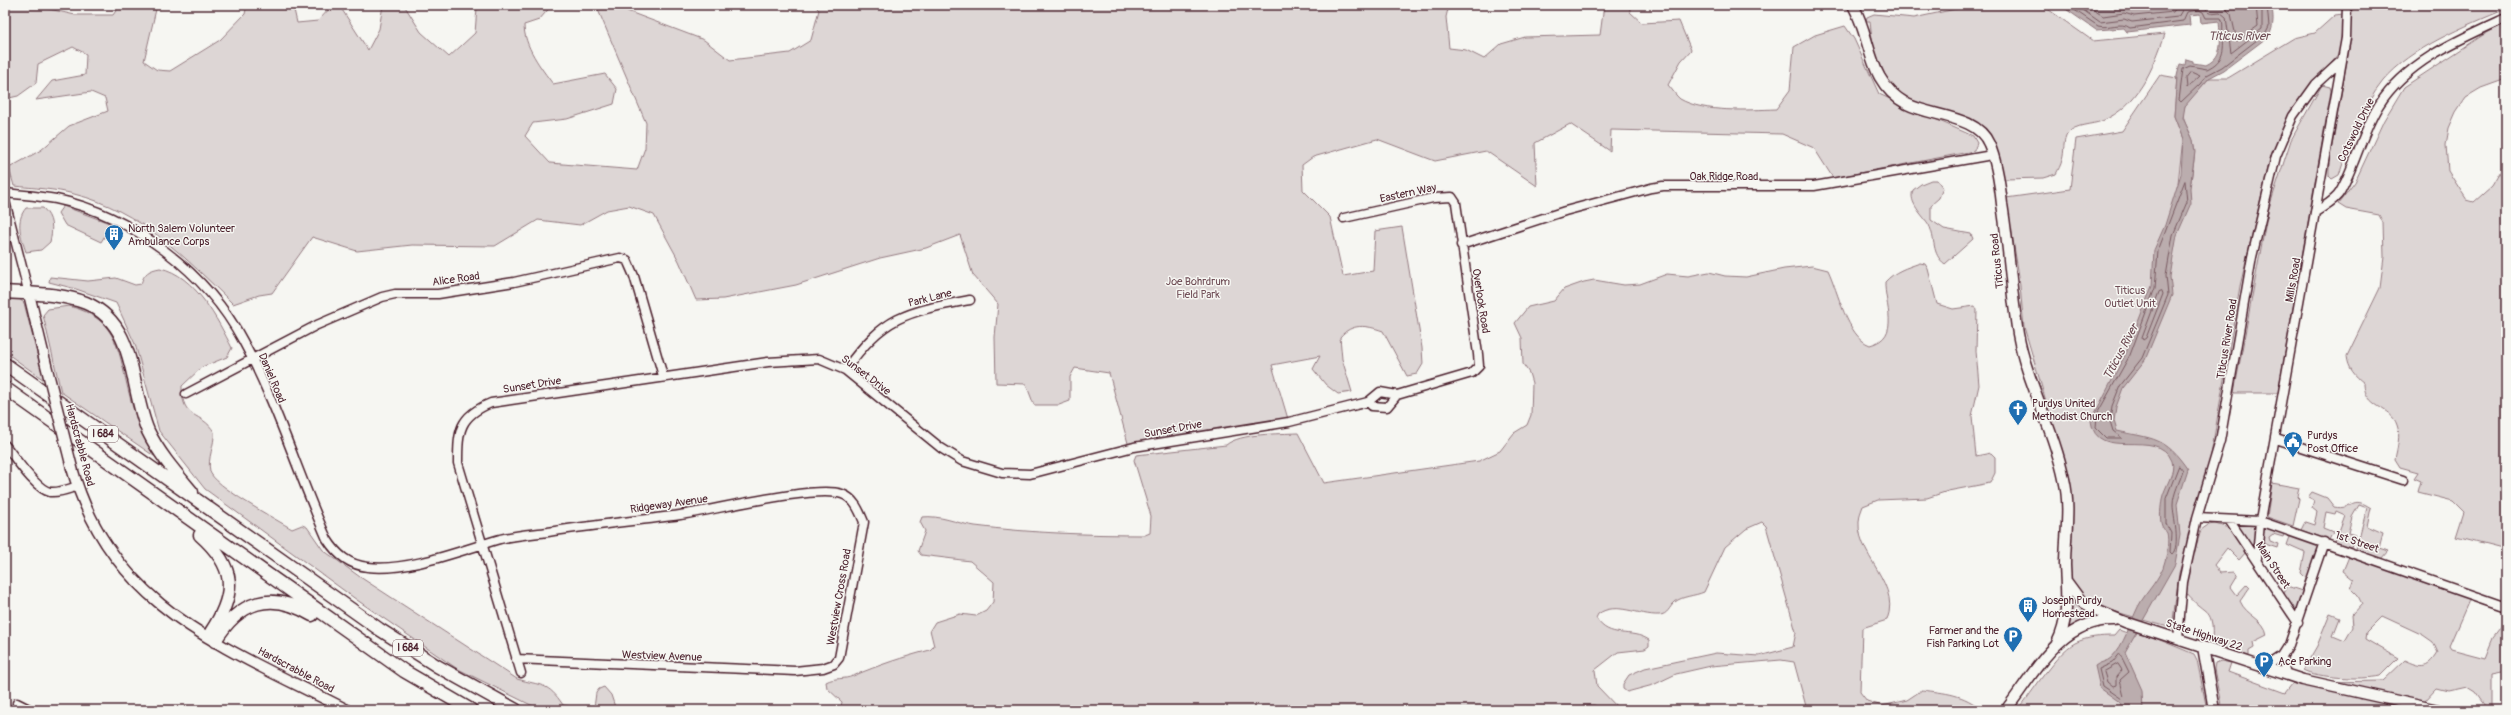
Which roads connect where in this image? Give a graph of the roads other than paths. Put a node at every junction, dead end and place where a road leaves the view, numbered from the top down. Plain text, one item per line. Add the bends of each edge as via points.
1 (1854, 5) edge
2 (2347, 5) edge
3 (2506, 18) edge
4 (2341, 61) junction
5 (1992, 155) junction
6 (5, 193) edge
7 (5, 201) edge
8 (2317, 211) junction
9 (1344, 218) dead end
10 (1461, 245) junction
11 (5, 292) edge
12 (29, 294) junction
13 (970, 300) dead end
14 (252, 360) junction
15 (1478, 361) joint
16 (5, 364) edge
17 (845, 370) junction
18 (663, 376) junction
19 (5, 388) edge
20 (186, 394) dead end
21 (1397, 394) junction
22 (1368, 402) junction
23 (2276, 439) junction
24 (5, 445) edge
25 (2403, 480) dead end
26 (78, 486) junction
27 (202, 504) junction
28 (856, 506) joint
29 (188, 518) junction
30 (2197, 518) junction
31 (2229, 520) junction
32 (2260, 521) junction
33 (2324, 542) junction
34 (482, 545) junction
35 (2256, 558) junction
36 (2066, 579) junction
37 (2506, 606) edge
38 (2125, 622) junction
39 (2298, 623) junction
40 (354, 636) junction
41 (211, 639) junction
42 (2178, 639) junction
43 (2057, 643) junction
44 (2203, 647) junction
45 (2282, 656) junction
46 (516, 659) junction
47 (2264, 668) junction
48 (807, 672) joint
49 (521, 673) dead end
50 (2286, 675) junction
51 (17, 703) dead end
52 (31, 710) edge
53 (346, 710) edge
54 (471, 710) edge
55 (516, 710) edge
56 (2006, 710) edge
57 (2214, 710) edge
58 (2438, 710) edge

1 - 5 main road, Titicus Road via 1871,60 1886,87 1908,104 1981,131
2 - 4 street, Mills Road via 2346,38
3 - 8 street, Cotswold Drive via 2447,47 2416,66 2396,84 2379,106 2340,193
4 - 8 street, Mills Road
4 - 30 street, Titicus River Road via 2316,84 2293,116 2276,156 2252,257 2220,441
5 - 10 street, Oak Ridge Road via 1814,186 1648,188 1565,211
5 - 36 main road, Titicus Road via 2006,228 2019,336 2067,492 2069,515
6 - 14 street, Daniel Road via 57,200 78,206 119,222 157,246 204,287 231,322
7 - 12 street, Hardscrabble Road
8 - 23 street, Mills Road
9 - 10 street, Eastern Way via 1433,198 1452,197 1456,203
10 - 15 street, Overlook Road
11 - 12 highway
12 - 26 main road, Hardscrabble Road, bridge
12 - 27 highway via 66,297 86,303 103,313 118,328 126,347 148,431 162,455
13 - 17 street, Park Lane via 900,317 875,333
14 - 18 street, Alice Road via 317,325 382,297 395,294 438,294 514,282 620,258 627,260 634,276
14 - 20 street, Alice Road
14 - 34 street, Daniel Road via 327,539 340,556 357,565 388,567
15 - 21 street, Sunset Drive via 1476,370 1472,373
16 - 27 highway, I 684
17 - 18 street, Sunset Drive via 832,363 809,358
17 - 22 street, Sunset Drive via 951,455 979,468 1002,473 1030,474 1134,447 1289,422
18 - 34 street, Sunset Drive via 511,399 478,409 467,417 461,428 458,463
19 - 29 highway, I 684
21 - 22 street via 1380,392
21 - 22 street, Sunset Drive via 1387,407 1372,406
23 - 25 street
23 - 32 street, Mills Road
24 - 26 street via 42,489 55,492
26 - 41 main road, Hardscrabble Road via 102,539 128,574 170,614
27 - 55 highway, I 684 via 398,642
28 - 34 street, Ridgeway Avenue via 852,500 841,494 789,496 502,539
28 - 48 street, Westview Cross Road via 864,522 839,658 834,664
29 - 40 highway, I 684
29 - 41 highway via 224,562 229,580 226,607
30 - 31 street, 1st Street
30 - 42 street, Titicus River Road via 2183,582
31 - 32 street, 1st Street
31 - 35 street, Main Street
32 - 33 street, 1st Street
32 - 35 street, Mills Road
33 - 37 street, 1st Street
33 - 39 street
34 - 46 street, Sunset Drive
35 - 39 street, Main Street
36 - 38 main road via 2069,588 2081,601
36 - 43 main road, Titicus Road via 2066,615
38 - 42 main road, State Highway 22
38 - 43 main road via 2106,620 2088,624 2072,630
39 - 45 street
40 - 41 highway via 336,631 294,605 276,601 258,603 243,609
40 - 54 highway, I 684 via 404,671
41 - 53 main road, Hardscrabble Road
42 - 44 main road, State Highway 22
43 - 56 main road
44 - 47 main road, State Highway 22
44 - 57 main road
45 - 47 street
45 - 50 street
46 - 48 street, Westview Avenue
46 - 49 street, Sunset Drive
47 - 50 main road, State Highway 22
50 - 58 main road, State Highway 22
51 - 52 street

